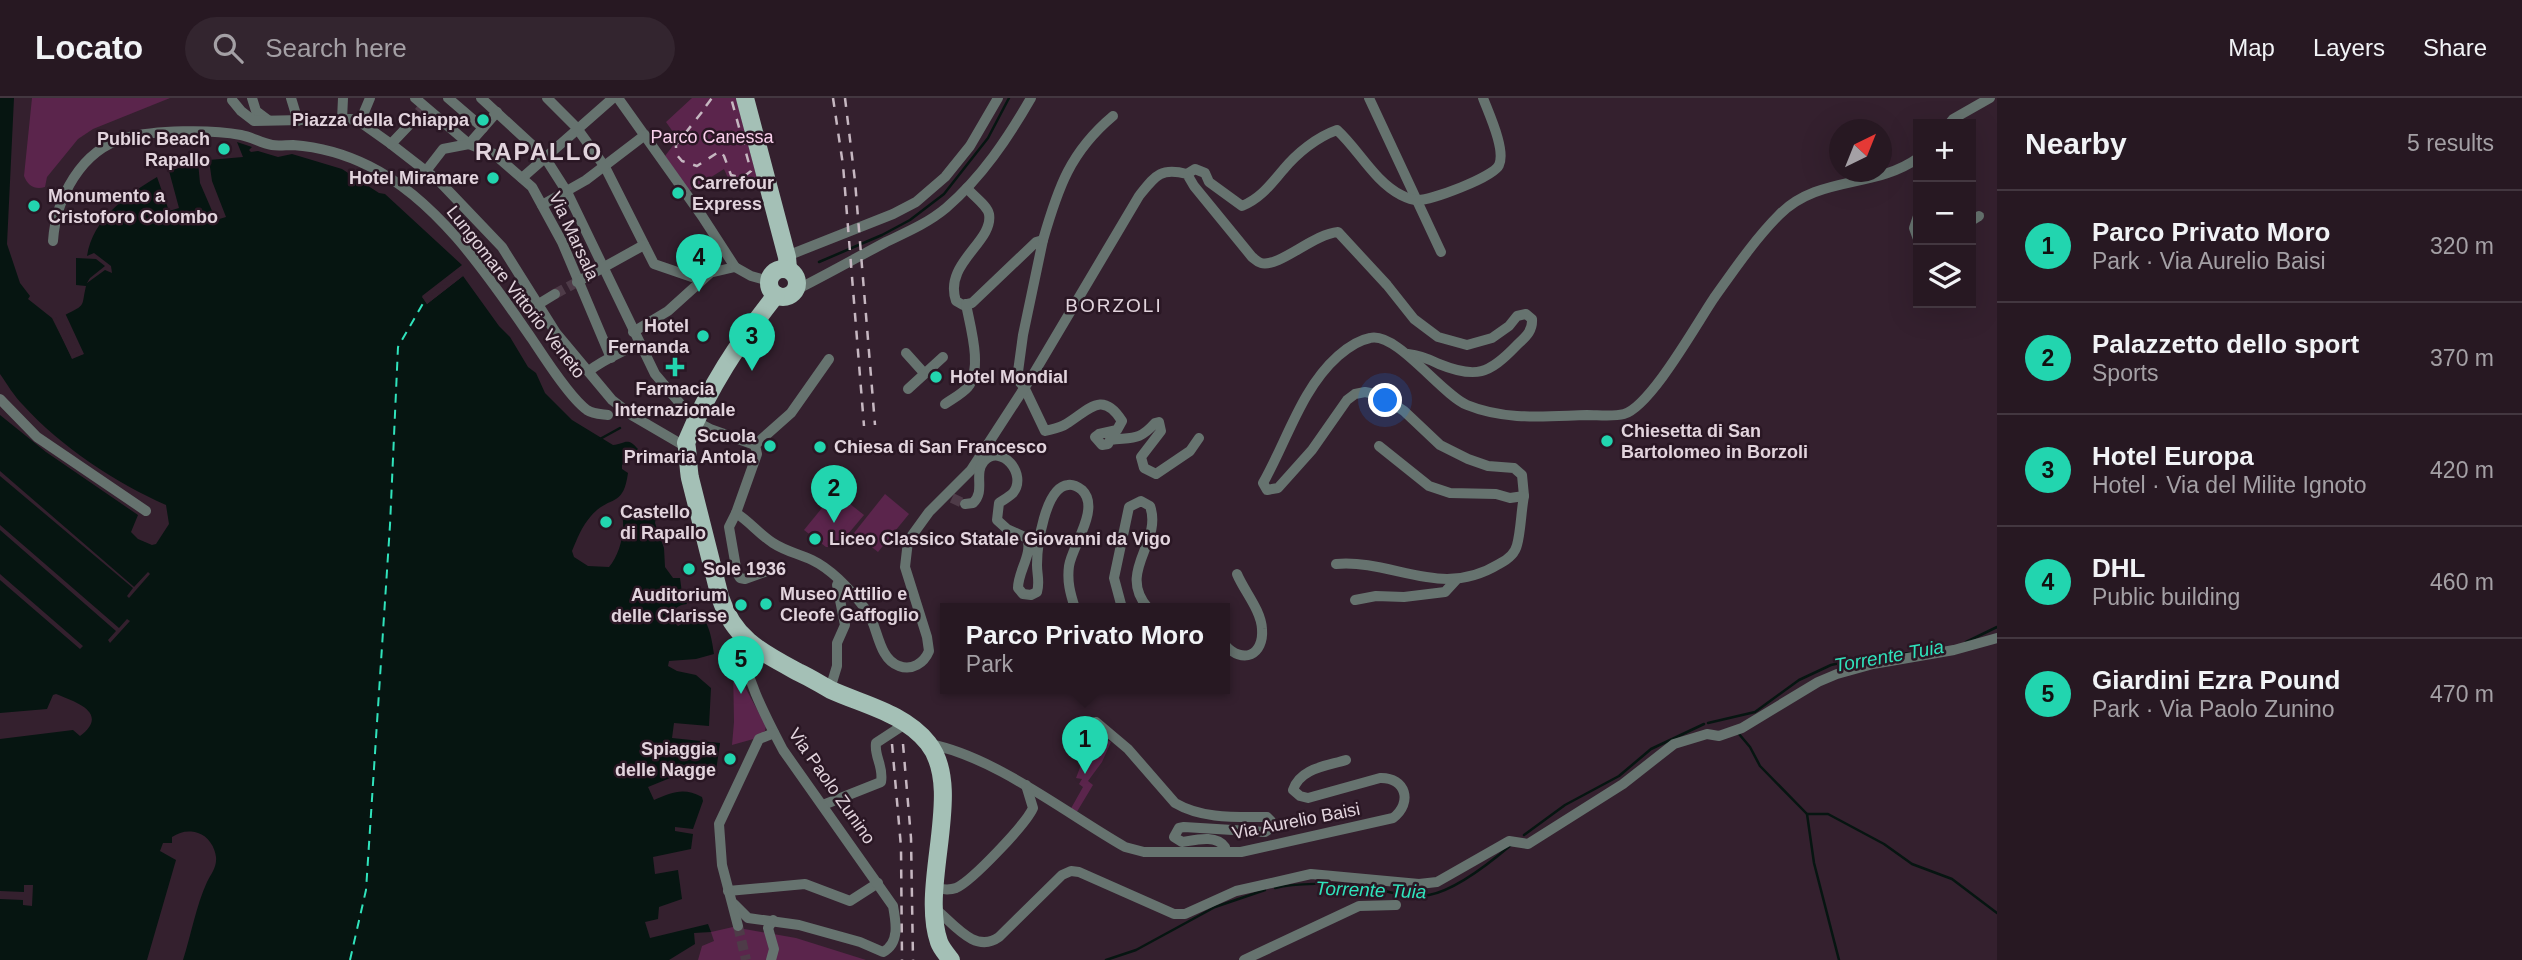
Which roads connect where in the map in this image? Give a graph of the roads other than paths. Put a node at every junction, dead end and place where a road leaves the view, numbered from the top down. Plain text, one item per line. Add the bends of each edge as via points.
1 (252, 98) edge
2 (291, 98) edge
3 (343, 98) edge
4 (370, 98) edge
5 (448, 98) edge
6 (481, 98) edge
7 (547, 98) edge
8 (615, 98) edge
9 (745, 98) edge
10 (999, 98) edge
11 (1031, 98) edge
12 (1368, 98) edge
13 (1483, 98) edge
14 (1990, 98) edge
15 (234, 99) edge
16 (423, 102) edge
17 (497, 112) junction
18 (1114, 116) dead end
19 (1958, 119) edge
20 (268, 120) junction
21 (342, 120) junction
22 (299, 121) junction
23 (359, 122) junction
24 (410, 124) tunnel mouth
25 (576, 127) junction
26 (483, 128) junction
27 (645, 135) junction
28 (391, 144) junction
29 (469, 144) junction
30 (544, 156) junction
31 (1913, 161) edge
32 (605, 167) junction
33 (426, 171) junction
34 (1187, 174) junction
35 (522, 178) junction
36 (967, 188) junction
37 (567, 192) junction
38 (1418, 200) junction
39 (542, 205) junction
40 (1043, 240) junction
41 (53, 241) dead end
42 (644, 245) junction
43 (1441, 252) dead end
44 (603, 268) junction
45 (735, 268) junction
46 (780, 270) junction
47 (710, 273) junction
48 (578, 281) junction
49 (796, 290) joint
50 (555, 294) tunnel mouth
51 (966, 304) junction
52 (537, 305) junction
53 (633, 332) junction
54 (639, 343) junction
55 (906, 353) dead end
56 (1408, 354) junction
57 (943, 357) dead end
58 (611, 358) junction
59 (829, 359) dead end
60 (589, 371) junction
61 (924, 373) junction
62 (1024, 387) junction
63 (908, 389) dead end
64 (0, 400) edge
65 (946, 404) dead end
66 (608, 415) dead end
67 (690, 415) junction
68 (1199, 438) dead end
69 (755, 445) junction
70 (1379, 446) dead end
71 (682, 448) junction
72 (1524, 496) junction
73 (965, 504) dead end
74 (146, 511) dead end
75 (736, 513) junction
76 (830, 560) dead end
77 (814, 561) junction
78 (1336, 564) dead end
79 (773, 569) dead end
80 (1237, 573) dead end
81 (1456, 580) junction
82 (839, 581) junction
83 (1355, 600) dead end
84 (1074, 603) edge
85 (1121, 603) edge
86 (1145, 603) edge
87 (738, 632) junction
88 (1997, 638) edge
89 (1230, 649) edge
90 (830, 689) junction
91 (1096, 722) dead end
92 (905, 724) junction
93 (774, 733) junction
94 (929, 744) junction
95 (1346, 760) dead end
96 (1026, 785) junction
97 (823, 805) junction
98 (1222, 852) junction
99 (878, 883) junction
100 (934, 888) junction
101 (729, 891) junction
102 (734, 904) junction
103 (1396, 905) dead end
104 (933, 907) junction
105 (773, 920) junction
106 (738, 926) tunnel mouth
107 (771, 960) edge
108 (951, 960) edge
109 (1244, 960) edge

1 - 20 street via 256,111
2 - 22 street
3 - 21 street
4 - 23 street
5 - 26 street
6 - 17 street
7 - 25 street
8 - 25 street
8 - 27 street
9 - 46 main road
10 - 46 street via 970,146 940,183 904,209 841,234
11 - 36 street
12 - 38 street
13 - 38 street via 1501,149 1501,163 1483,179
14 - 19 street
15 - 20 street, Lungomare Vittorio Veneto via 240,111 254,121
16 - 29 street, Via Marsala
17 - 26 street
17 - 30 street
18 - 40 street via 1097,130 1067,170
20 - 22 street, Lungomare Vittorio Veneto
21 - 22 street, Lungomare Vittorio Veneto
21 - 23 street, Lungomare Vittorio Veneto
23 - 28 street, Lungomare Vittorio Veneto
24 - 28 street
25 - 30 street
25 - 32 street
26 - 29 street
27 - 32 street
27 - 45 street
28 - 33 street, Lungomare Vittorio Veneto
29 - 33 street via 443,149
29 - 35 street, Via Marsala via 494,154
30 - 35 street
30 - 37 street
31 - 56 street via 1888,174 1816,190 1779,215 1715,296 1666,372 1625,414 1503,416 1466,405
32 - 37 street
32 - 42 street
33 - 52 street, Lungomare Vittorio Veneto via 502,247
34 - 38 street via 1195,169 1205,173 1242,206 1256,200 1303,150 1337,130 1381,181
34 - 56 street via 1261,263 1275,262 1312,239 1338,232 1413,319 1438,337 1467,345 1492,338 1520,314 1532,319 1531,330 1507,355 1490,369 1474,374
34 - 62 street via 1159,173 1139,196
35 - 39 street, Via Marsala
36 - 49 street via 918,227
36 - 51 street via 989,215 987,228 954,280 956,301
37 - 39 street
37 - 44 street
38 - 43 street
39 - 48 street, Via Marsala
40 - 51 street
40 - 62 street via 1018,368 1017,379
41 - 66 street, Lungomare Vittorio Veneto via 71,184 89,159 119,140 203,131 348,156 371,166 441,220 578,401 593,412
42 - 44 street
42 - 47 street via 654,264 692,277
44 - 48 street
44 - 53 street
45 - 46 street
45 - 47 street
46 - 49 main road via 797,280
46 - 67 main road
47 - 53 street via 668,311
48 - 58 street, Via Marsala
50 - 52 street
51 - 65 street via 975,345 973,374 969,386
52 - 60 street, Lungomare Vittorio Veneto
53 - 54 street
54 - 58 street
54 - 67 street via 655,374
55 - 61 street
56 - 72 street via 1379,337 1337,357 1303,401 1263,483 1267,489 1278,488 1347,400 1364,392 1380,395 1404,411 1440,445 1488,466 1514,468 1522,475
57 - 61 street
58 - 60 street
59 - 69 street via 791,414
60 - 71 street, Lungomare Vittorio Veneto via 622,409
61 - 63 street
62 - 68 street via 1045,430 1063,426 1089,407 1103,404 1115,410 1122,421 1116,430 1095,438 1101,445 1139,437 1159,422 1161,431 1141,457 1144,467 1156,474 1190,451
62 - 82 street via 971,470 913,533 905,567 928,644 929,651 920,664 902,667 889,659 869,613
64 - 74 street via 37,437
67 - 69 street via 710,429
67 - 71 main road
69 - 75 street via 757,454
70 - 72 street via 1429,486 1450,492
71 - 87 main road via 726,612
72 - 81 street via 1517,547 1509,559
73 - 84 street via 978,499 985,461 993,456 1012,463 1016,488 999,503 997,520 1027,538 1029,550 1017,582 1023,594 1031,595 1040,584 1039,548 1052,495 1064,485 1081,489 1089,508 1069,563
75 - 77 street via 780,548
75 - 79 street via 729,527 740,578
76 - 77 street
77 - 82 street
78 - 81 street via 1352,562 1412,576
80 - 89 street via 1262,630 1260,644 1249,656
81 - 83 street via 1445,592
82 - 90 street via 845,625 837,643
85 - 86 street via 1114,578 1129,507 1141,502 1150,506 1153,514 1136,578
87 - 90 main road via 761,652
87 - 93 street, Via Paolo Zunino via 755,694
88 - 104 street via 1873,664 1818,681 1742,728 1674,744 1623,784 1528,844 1509,841 1437,882 1303,875 1236,891 1185,915 1071,871 1062,874 999,937 986,943 966,936
90 - 92 main road
91 - 98 street via 1128,749 1175,803 1207,815 1267,817 1271,821 1272,827 1265,832 1184,827 1175,833 1182,842 1221,841
92 - 94 main road
92 - 97 street via 876,743 881,782
93 - 97 street, Via Paolo Zunino
93 - 101 street via 759,739 719,824
94 - 96 street, Via Aurelio Baisi via 961,753
94 - 100 main road via 944,789
95 - 98 street, Via Aurelio Baisi via 1304,773 1293,790 1308,798 1390,777 1405,797 1405,806 1397,815 1262,849
96 - 98 street, Via Aurelio Baisi via 1125,847 1143,852
96 - 100 street via 1033,808 1004,844 963,884 946,890
97 - 99 street, Via Paolo Zunino
99 - 101 street via 850,901 805,884
99 - 105 street, Via Paolo Zunino via 893,906 895,919 893,944 883,951
100 - 104 main road
101 - 102 street
102 - 105 street via 748,918
102 - 106 street
103 - 109 street via 1359,906
104 - 108 main road via 939,943
105 - 107 street via 768,928 774,949

